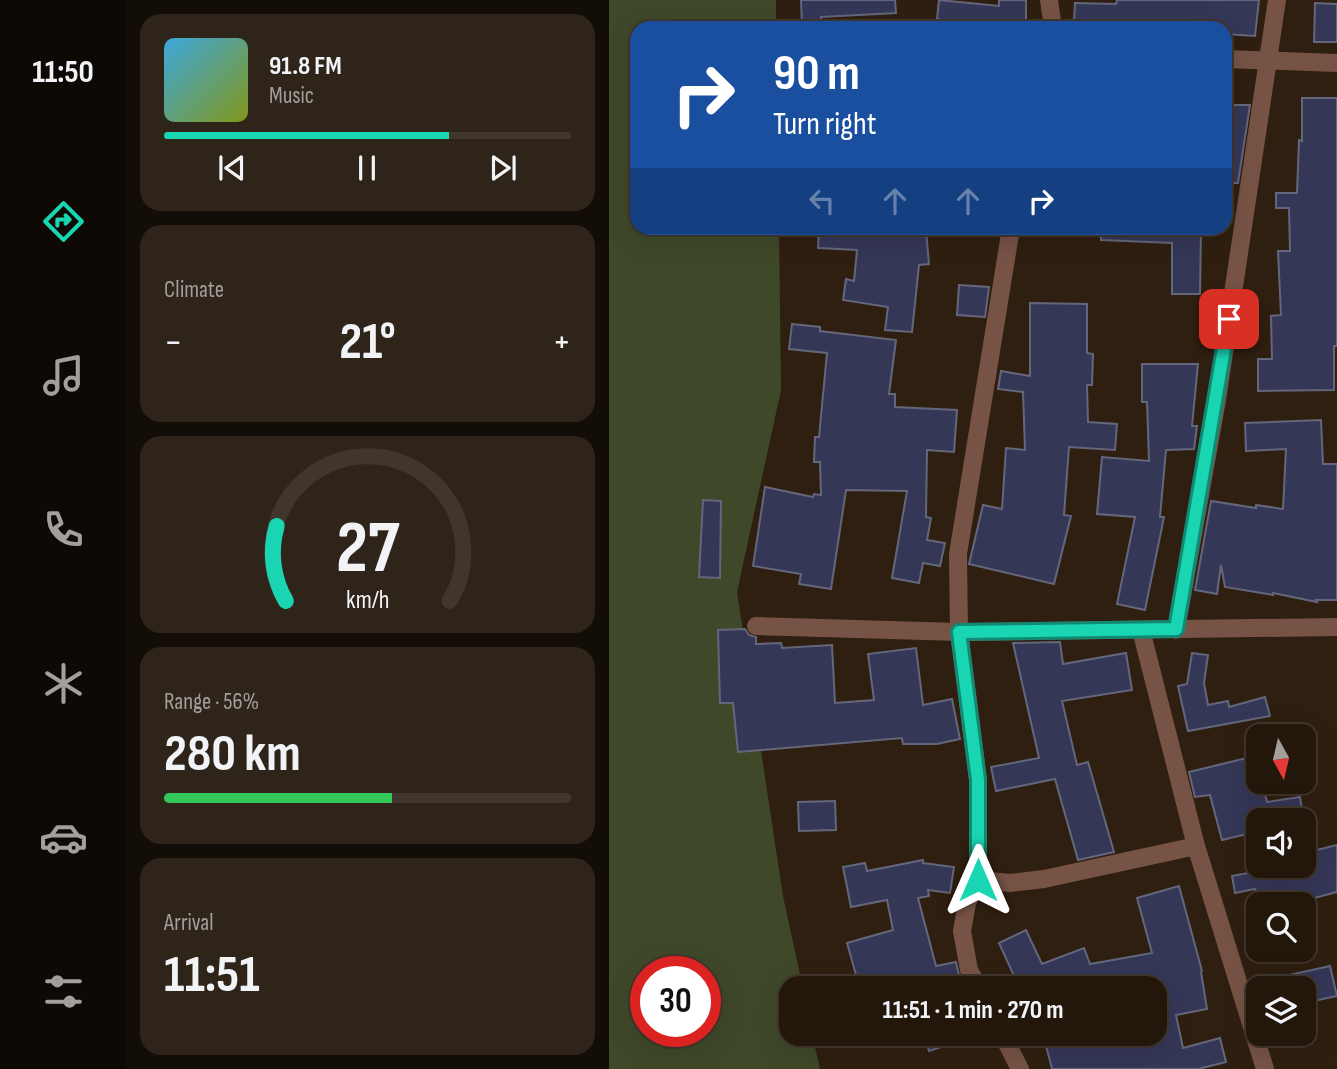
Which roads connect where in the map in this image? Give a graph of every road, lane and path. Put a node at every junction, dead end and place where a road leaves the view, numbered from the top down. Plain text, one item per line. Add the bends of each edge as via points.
1 (1049, 0) edge
2 (1277, 0) edge
3 (1052, 21) edge
4 (1232, 59) edge
5 (1268, 61) junction
6 (1337, 63) edge
7 (1010, 235) edge
8 (756, 626) dead end
9 (1337, 627) edge
10 (1176, 629) junction
11 (1141, 630) junction
12 (959, 632) junction
13 (1196, 846) junction
14 (978, 880) junction
15 (972, 976) edge
16 (1008, 1046) edge
17 (1020, 1069) edge
18 (1265, 1069) edge

1 - 3 street
2 - 5 street
4 - 5 street
5 - 6 street
5 - 10 street via 1217,400
7 - 12 street via 958,554
8 - 12 street
9 - 10 street
10 - 11 street
11 - 12 street
11 - 13 street
12 - 14 street via 978,780
13 - 14 street via 1044,879
13 - 18 street
14 - 15 street via 962,930
16 - 17 street

